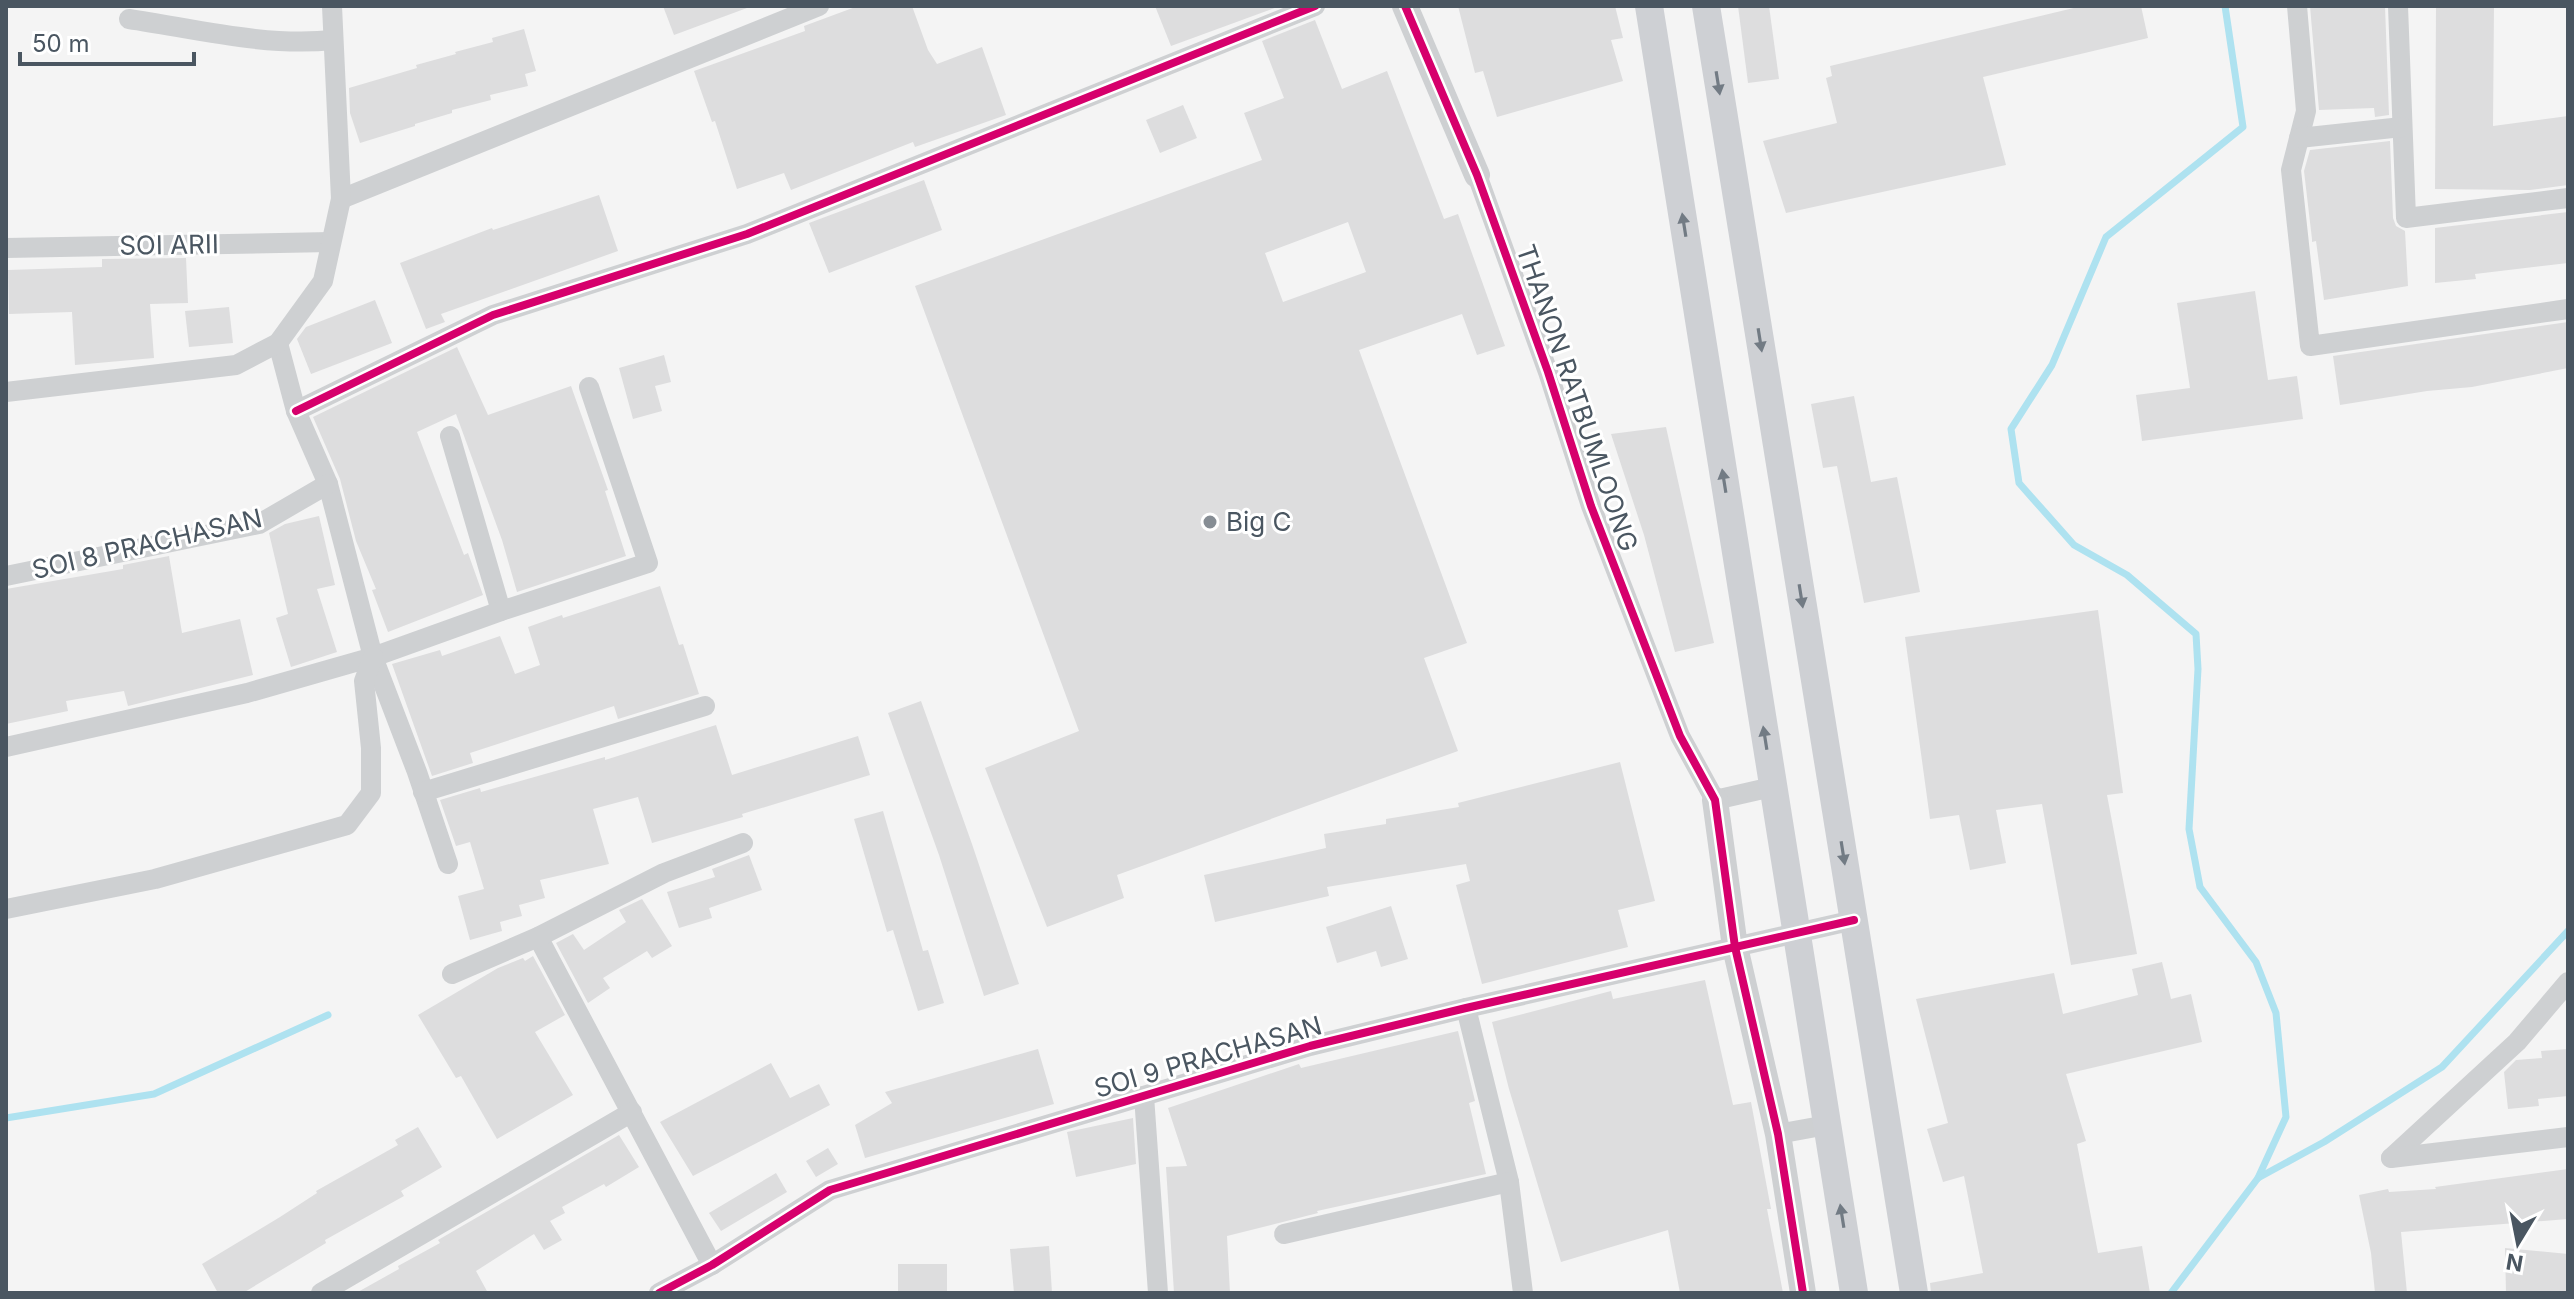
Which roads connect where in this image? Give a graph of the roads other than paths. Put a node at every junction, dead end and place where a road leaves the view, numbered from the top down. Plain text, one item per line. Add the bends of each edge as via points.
1 (332, 6) edge
2 (819, 6) edge
3 (1315, 6) edge
4 (1405, 6) edge
5 (1649, 6) edge
6 (1706, 6) edge
7 (2297, 6) edge
8 (2398, 6) edge
9 (129, 19) dead end
10 (333, 40) junction
11 (2402, 127) junction
12 (2299, 138) junction
13 (1477, 175) joint
14 (2568, 198) edge
15 (341, 199) junction
16 (331, 242) junction
17 (6, 248) edge
18 (2568, 309) edge
19 (278, 343) junction
20 (589, 387) dead end
21 (6, 392) edge
22 (296, 411) junction
23 (450, 436) dead end
24 (328, 484) junction
25 (6, 576) edge
26 (501, 611) junction
27 (373, 657) junction
28 (705, 706) dead end
29 (6, 747) edge
30 (1772, 787) junction
31 (423, 792) junction
32 (1715, 800) junction
33 (743, 843) dead end
34 (448, 864) dead end
35 (6, 909) edge
36 (1854, 920) junction
37 (1796, 933) junction
38 (538, 937) junction
39 (1735, 947) junction
40 (452, 974) dead end
41 (2568, 982) edge
42 (1466, 1008) junction
43 (1144, 1096) junction
44 (632, 1112) junction
45 (1827, 1125) junction
46 (1778, 1134) junction
47 (2568, 1137) edge
48 (1509, 1182) junction
49 (1284, 1234) dead end
50 (712, 1265) junction
51 (321, 1293) edge
52 (659, 1293) edge
53 (1158, 1293) edge
54 (1523, 1293) edge
55 (1803, 1293) edge
56 (1854, 1293) edge
57 (1914, 1293) edge

1 - 10 street
2 - 15 street
3 - 22 street via 747,234 493,315
4 - 13 street, THANON RATBUMLOONG
30 -> 5 main road
6 -> 36 main road
7 - 12 street via 2306,111
8 - 11 street
9 - 10 street via 274,41
10 - 15 street
11 - 12 street
11 - 14 street via 2406,218
12 - 18 street via 2291,170 2310,346
13 - 32 street, THANON RATBUMLOONG via 1596,520 1680,736
15 - 16 street
16 - 17 street, SOI ARII
16 - 19 street via 323,281
19 - 21 street via 236,365
19 - 22 street
20 - 26 street via 648,563
22 - 24 street
23 - 26 street
24 - 25 street, SOI 8 PRACHASAN via 259,524
24 - 27 street
26 - 27 street
27 - 29 street via 247,693
27 - 31 street
27 - 35 street via 364,681 371,793 347,825 155,879
28 - 31 street
30 - 32 street
30 - 37 main road
31 - 34 street
32 - 39 street
33 - 38 street via 664,873
36 - 37 street, SOI 9 PRACHASAN
36 - 57 main road
37 - 39 street, SOI 9 PRACHASAN
37 - 45 main road
38 - 40 street
38 - 44 street
39 - 42 street, SOI 9 PRACHASAN
39 - 46 street
41 - 47 street via 2517,1042 2391,1158
42 - 43 street, SOI 9 PRACHASAN via 1310,1046
42 - 48 street
43 - 50 street, SOI 9 PRACHASAN via 830,1190
43 - 53 street
44 - 50 street
44 - 51 street
45 - 46 street
56 -> 45 main road
46 - 55 street
48 - 49 street
48 - 54 street
50 - 52 street, SOI 9 PRACHASAN

